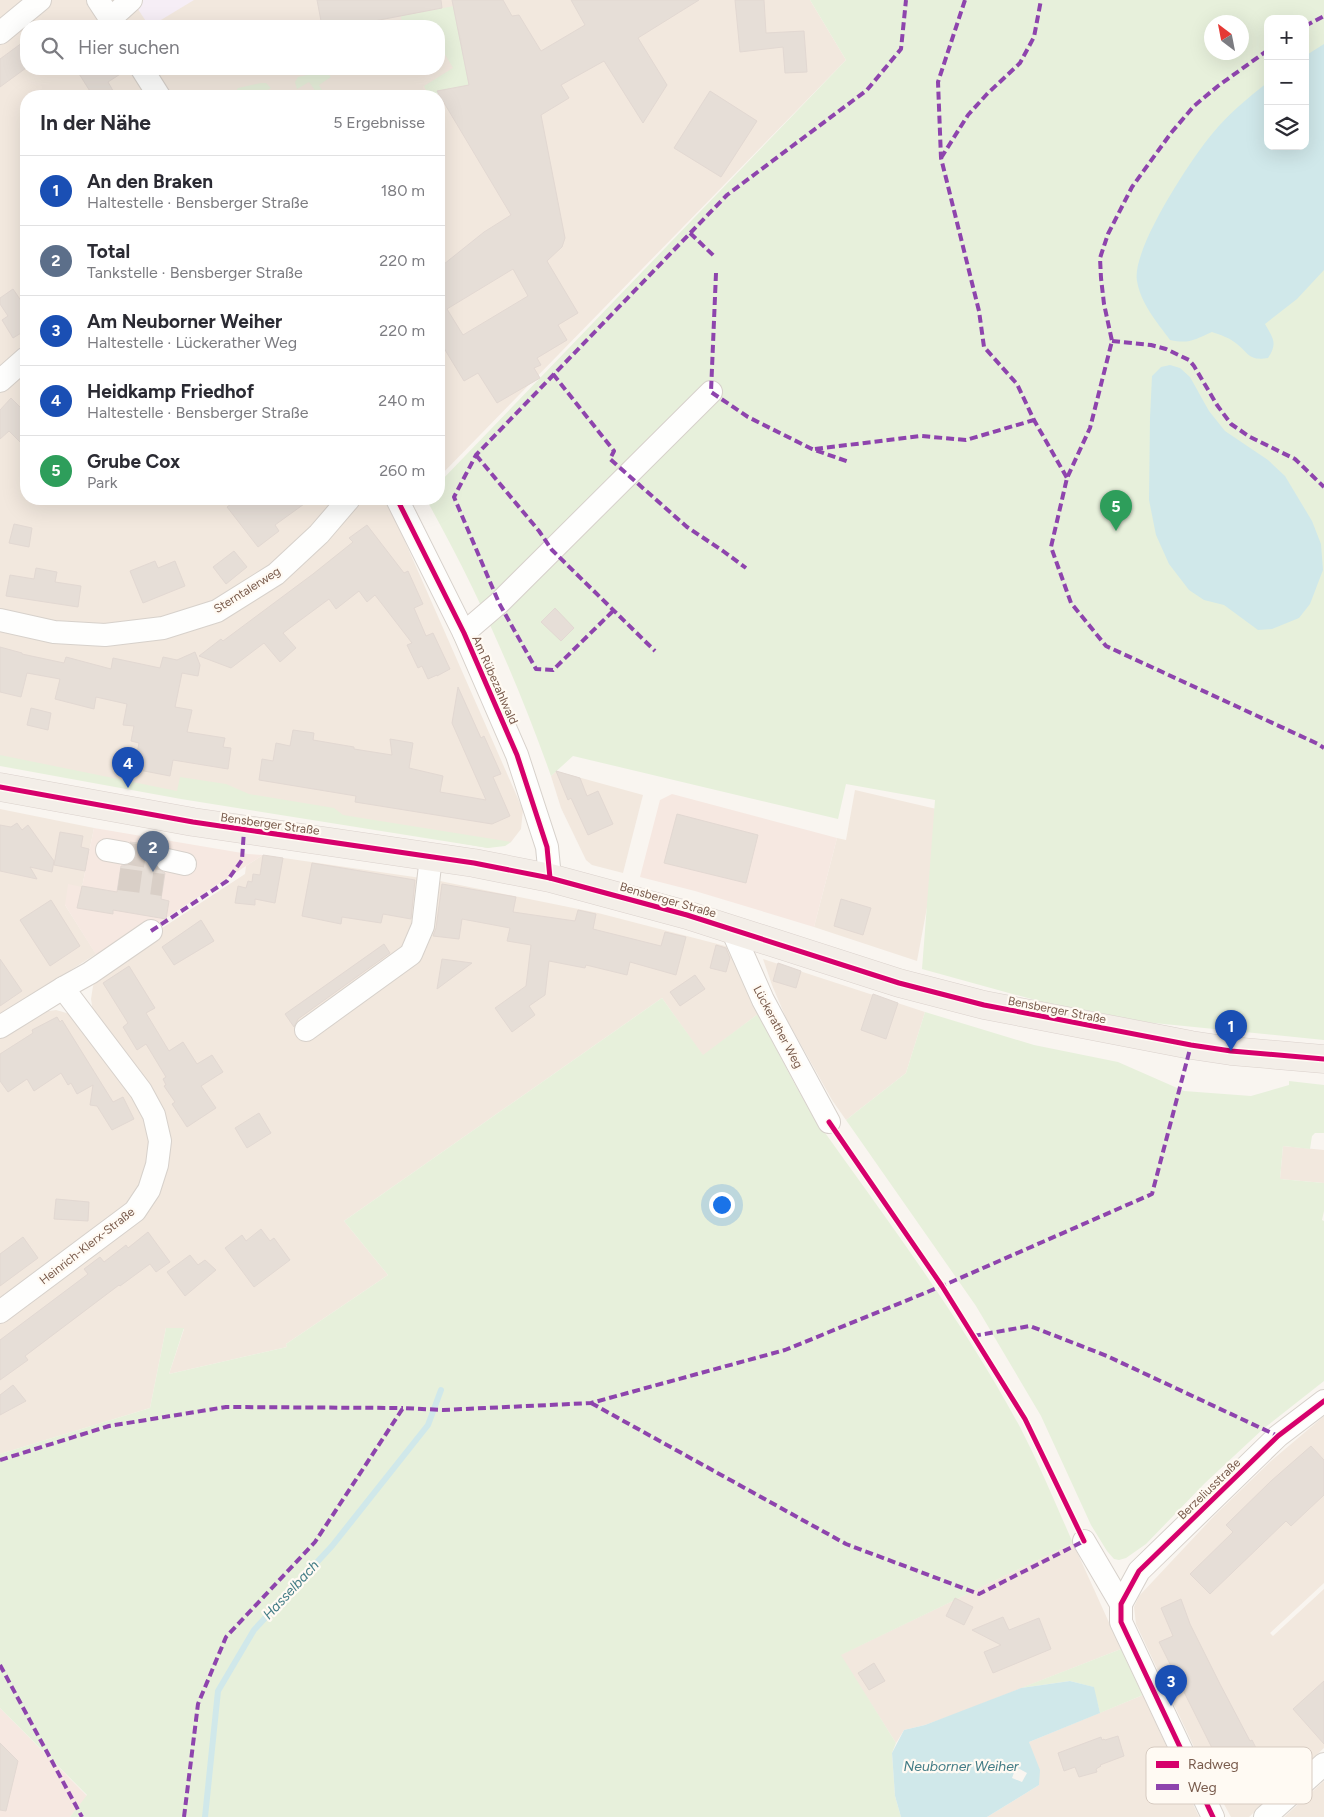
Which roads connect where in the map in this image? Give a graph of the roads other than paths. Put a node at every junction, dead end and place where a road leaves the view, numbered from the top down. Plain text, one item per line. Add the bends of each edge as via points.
1 (40, 0) edge
2 (131, 0) edge
3 (108, 15) edge
4 (0, 33) edge
5 (146, 75) edge
6 (155, 90) edge
7 (20, 363) edge
8 (0, 381) edge
9 (710, 392) dead end
10 (344, 505) edge
11 (401, 505) edge
12 (0, 620) edge
13 (464, 633) junction
14 (0, 787) edge
15 (431, 857) junction
16 (550, 878) junction
17 (732, 930) junction
18 (151, 931) dead end
19 (62, 988) junction
20 (0, 1027) edge
21 (306, 1030) dead end
22 (1324, 1059) edge
23 (829, 1122) dead end
24 (0, 1312) edge
25 (1324, 1401) edge
26 (1084, 1541) dead end
27 (1121, 1604) junction
28 (1180, 1747) edge
29 (1324, 1764) edge
30 (1312, 1775) edge
31 (1207, 1804) edge
32 (1280, 1804) edge
33 (1213, 1817) edge
34 (1266, 1817) edge

1 - 4 street
2 - 3 street
5 - 6 street
7 - 8 street
9 - 13 street via 499,603
10 - 12 street, Sterntalerweg via 319,534 276,574 217,611 163,628 105,635 54,632
11 - 13 street, Am Rübezahlwald
13 - 16 street, Am Rübezahlwald via 517,755 547,847
14 - 15 main road, Bensberger Straße via 193,822
15 - 16 main road, Bensberger Straße
15 - 21 street via 423,926 411,954
16 - 17 main road, Bensberger Straße
17 - 22 main road, Bensberger Straße via 899,983 984,1005 1192,1045
17 - 23 street, Lückerather Weg via 763,1000
18 - 19 street
19 - 20 street
19 - 24 street, Heinrich-Klerx-Straße via 141,1092 154,1115 160,1141 157,1165 149,1190 135,1211
25 - 27 street, Berzeliusstraße via 1278,1436 1139,1572
26 - 27 street
27 - 28 street via 1121,1622
29 - 30 street
31 - 33 street
32 - 34 street

